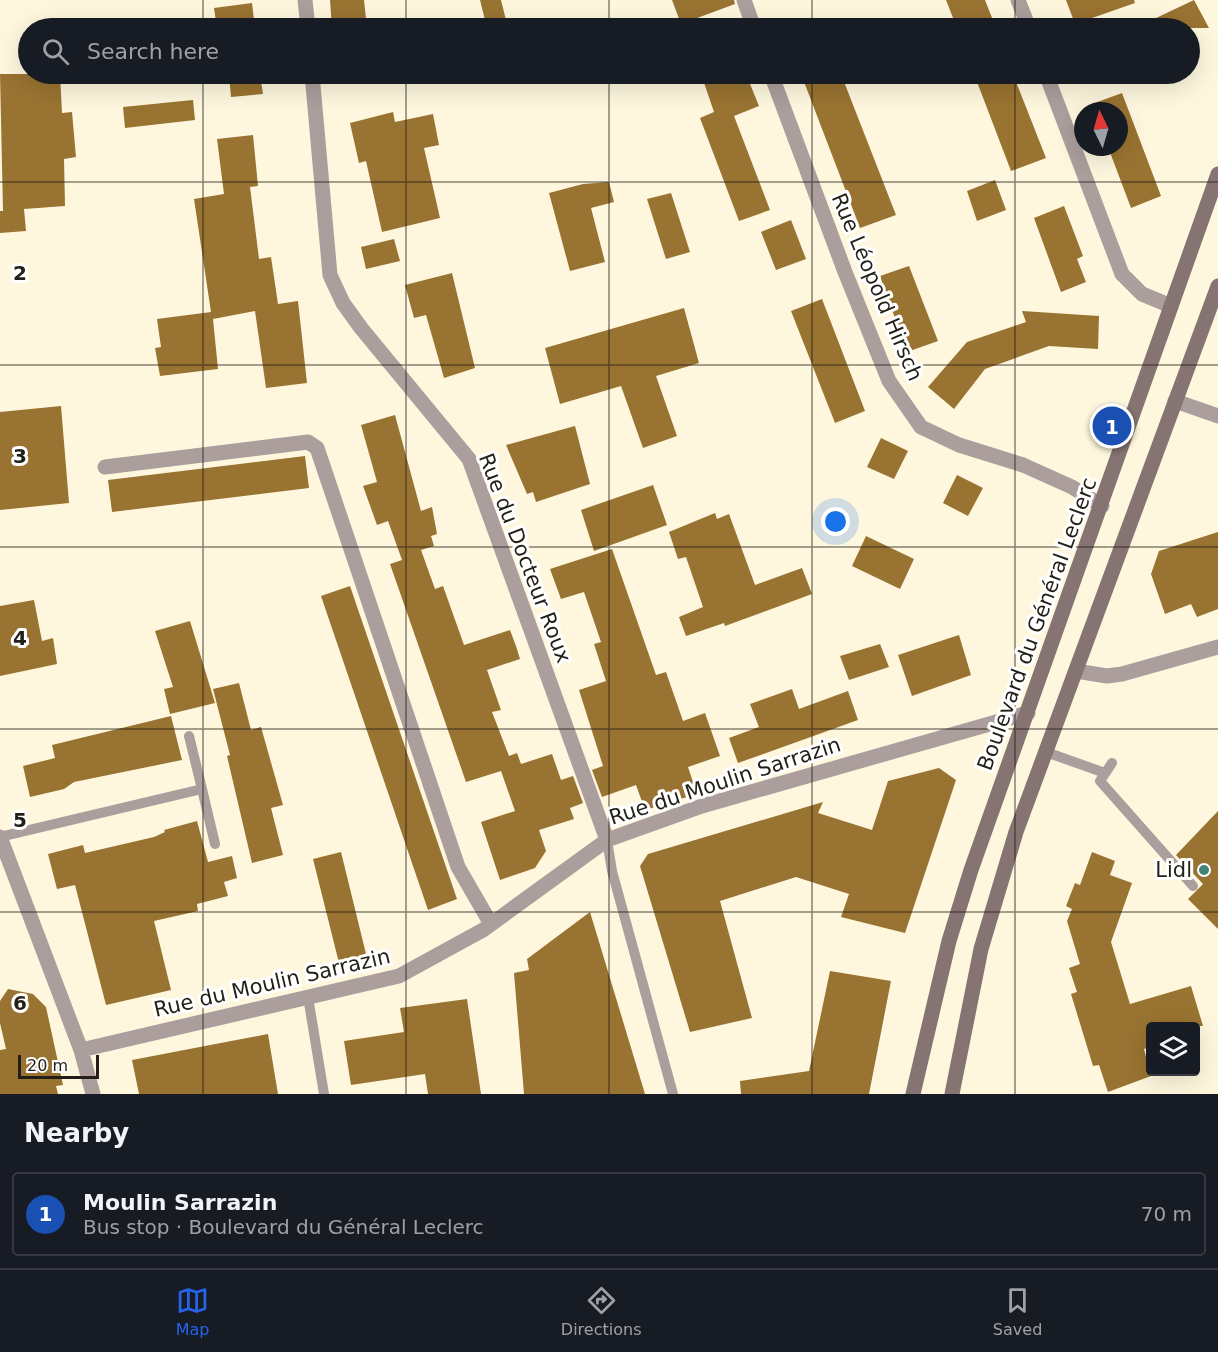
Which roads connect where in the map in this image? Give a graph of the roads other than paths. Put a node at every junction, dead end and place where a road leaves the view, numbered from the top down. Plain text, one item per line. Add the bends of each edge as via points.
1 (305, 0) edge
2 (744, 0) edge
3 (1018, 0) edge
4 (307, 18) edge
5 (750, 18) edge
6 (1025, 18) edge
7 (313, 84) edge
8 (775, 84) edge
9 (1050, 84) edge
10 (1218, 174) edge
11 (1218, 286) edge
12 (1171, 306) junction
13 (1175, 401) junction
14 (1218, 416) edge
15 (105, 467) dead end
16 (1102, 506) junction
17 (1218, 648) edge
18 (1076, 671) junction
19 (1028, 713) junction
20 (189, 736) dead end
21 (1046, 752) junction
22 (1112, 763) dead end
23 (1106, 773) junction
24 (202, 789) junction
25 (0, 837) edge
26 (607, 840) junction
27 (215, 844) dead end
28 (4, 861) edge
29 (1193, 886) dead end
30 (491, 924) junction
31 (308, 997) junction
32 (81, 1050) junction
33 (93, 1094) edge
34 (324, 1094) edge
35 (673, 1094) edge
36 (913, 1094) edge
37 (952, 1094) edge

1 - 4 street
2 - 5 street
3 - 6 street
7 - 26 street, Rue du Docteur Roux via 330,275 361,328 469,459
8 - 16 street, Rue Léopold Hirsch via 889,381 921,427 959,445 1023,465
9 - 12 street via 1122,274 1142,294
10 - 12 street, Boulevard du Général Leclerc
11 - 13 street
12 - 16 street, Boulevard du Général Leclerc
13 - 14 street
13 - 18 street
15 - 30 street via 308,442 317,448 458,867
16 - 19 street, Boulevard du Général Leclerc
17 - 18 street via 1122,674
18 - 21 street
19 - 26 street, Rue du Moulin Sarrazin via 702,806
19 - 36 street, Boulevard du Général Leclerc via 949,941
20 - 24 lane
21 - 23 lane
21 - 37 street via 991,909
22 - 23 lane
23 - 29 lane via 1100,781
24 - 25 lane
24 - 27 lane
25 - 28 street
26 - 30 street, Rue du Moulin Sarrazin
26 - 35 lane
28 - 32 street
30 - 31 street, Rue du Moulin Sarrazin via 399,976
31 - 32 street, Rue du Moulin Sarrazin
31 - 34 lane
32 - 33 street

